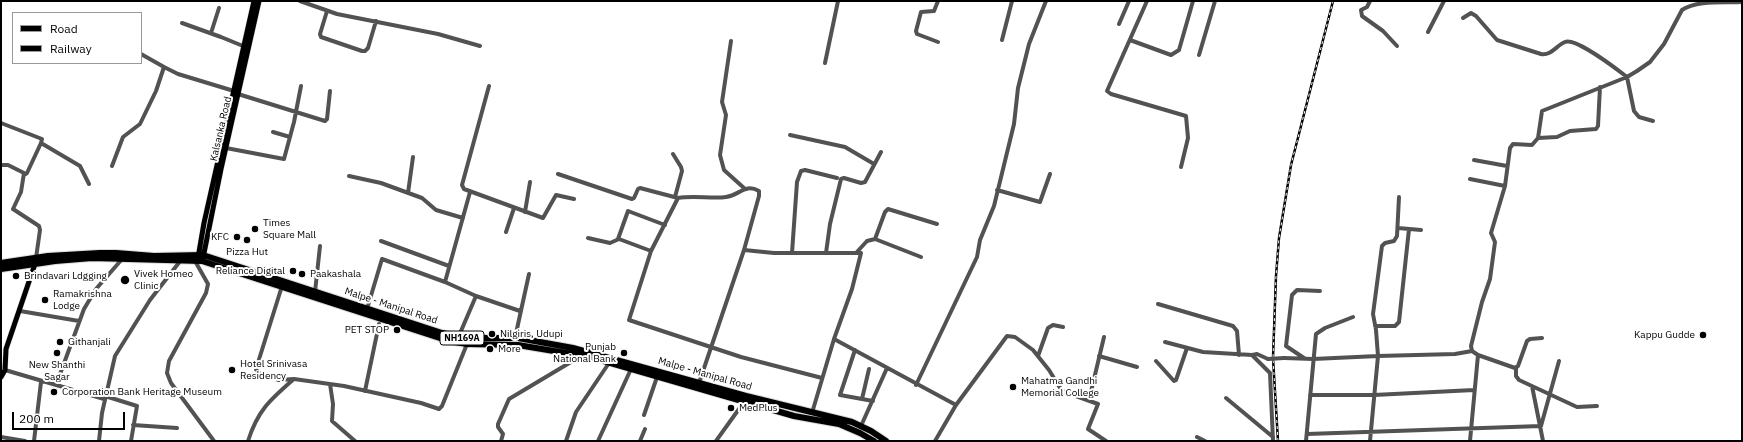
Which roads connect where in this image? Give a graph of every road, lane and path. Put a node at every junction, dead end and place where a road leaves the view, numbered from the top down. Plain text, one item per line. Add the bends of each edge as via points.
1 (254, 1) edge
2 (259, 1) edge
3 (300, 1) edge
4 (838, 1) edge
5 (938, 1) edge
6 (1012, 1) edge
7 (1046, 1) edge
8 (1129, 1) edge
9 (1147, 1) edge
10 (1193, 1) edge
11 (1215, 1) edge
12 (1370, 1) edge
13 (1444, 1) edge
14 (1742, 2) edge
15 (1696, 3) edge
16 (219, 8) dead end
17 (327, 11) junction
18 (1463, 18) dead end
19 (376, 22) junction
20 (182, 23) dead end
21 (1119, 24) dead end
22 (1428, 32) dead end
23 (211, 33) junction
24 (1002, 40) dead end
25 (1130, 40) junction
26 (731, 41) dead end
27 (938, 42) dead end
28 (243, 46) junction
29 (480, 46) dead end
30 (1397, 46) dead end
31 (142, 55) edge
32 (1199, 55) dead end
33 (825, 63) dead end
34 (164, 67) junction
35 (1627, 77) junction
36 (301, 86) dead end
37 (489, 86) dead end
38 (1600, 87) junction
39 (330, 91) dead end
40 (236, 92) junction
41 (296, 111) junction
42 (1653, 121) dead end
43 (1, 123) edge
44 (273, 132) dead end
45 (790, 135) dead end
46 (290, 136) junction
47 (1538, 138) junction
48 (42, 143) junction
49 (226, 148) junction
50 (881, 152) dead end
51 (673, 154) dead end
52 (413, 157) dead end
53 (1474, 160) dead end
54 (874, 164) junction
55 (1, 165) edge
56 (112, 166) dead end
57 (1181, 166) dead end
58 (1507, 166) junction
59 (558, 174) dead end
60 (1050, 174) dead end
61 (24, 175) junction
62 (349, 176) dead end
63 (837, 178) dead end
64 (1470, 179) dead end
65 (530, 182) dead end
66 (89, 184) dead end
67 (1505, 186) junction
68 (744, 188) junction
69 (997, 190) junction
70 (470, 192) junction
71 (408, 193) junction
72 (1399, 197) dead end
73 (676, 198) junction
74 (574, 199) dead end
75 (514, 208) junction
76 (525, 212) junction
77 (463, 218) junction
78 (937, 224) dead end
79 (665, 225) junction
80 (1398, 228) junction
81 (1408, 229) junction
82 (1421, 230) dead end
83 (506, 232) dead end
84 (588, 238) dead end
85 (618, 239) junction
86 (875, 239) junction
87 (381, 241) dead end
88 (320, 246) dead end
89 (744, 250) junction
90 (652, 251) junction
91 (792, 253) junction
92 (826, 253) junction
93 (856, 253) junction
94 (921, 257) dead end
95 (122, 258) junction
96 (199, 259) junction
97 (181, 260) junction
98 (35, 261) junction
99 (1, 264) edge
100 (449, 266) junction
101 (1, 269) edge
102 (529, 274) dead end
103 (445, 282) junction
104 (282, 286) junction
105 (1320, 291) dead end
106 (315, 292) junction
107 (476, 296) junction
108 (1158, 304) dead end
109 (367, 309) junction
110 (520, 311) junction
111 (20, 312) junction
112 (1353, 317) dead end
113 (79, 321) junction
114 (378, 324) dead end
115 (1375, 326) junction
116 (1063, 327) dead end
117 (1104, 337) dead end
118 (515, 338) junction
119 (1542, 338) dead end
120 (834, 339) junction
121 (457, 340) junction
122 (1165, 342) dead end
123 (467, 344) junction
124 (710, 347) junction
125 (4, 348) edge
126 (1187, 348) junction
127 (855, 350) junction
128 (1472, 351) junction
129 (574, 354) junction
130 (1239, 355) junction
131 (1252, 355) junction
132 (1478, 355) junction
133 (1038, 356) junction
134 (1099, 356) junction
135 (1378, 356) junction
136 (1304, 358) junction
137 (1313, 359) junction
138 (1156, 361) dead end
139 (1559, 361) dead end
140 (608, 363) junction
141 (1137, 367) dead end
142 (1516, 367) junction
143 (869, 368) dead end
144 (887, 368) junction
145 (631, 369) junction
146 (6, 370) junction
147 (1, 377) edge
148 (657, 377) junction
149 (822, 378) junction
150 (294, 379) junction
151 (41, 382) junction
152 (330, 384) junction
153 (699, 384) junction
154 (56, 385) junction
155 (916, 385) junction
156 (1532, 386) junction
157 (1474, 390) junction
158 (365, 391) junction
159 (1550, 394) junction
160 (1310, 395) junction
161 (1374, 395) junction
162 (105, 398) junction
163 (1226, 398) dead end
164 (862, 399) junction
165 (1089, 400) junction
166 (873, 401) junction
167 (744, 402) junction
168 (956, 405) junction
169 (1597, 406) dead end
170 (796, 409) junction
171 (812, 412) junction
172 (644, 415) dead end
173 (794, 416) junction
174 (133, 425) junction
175 (861, 426) junction
176 (1542, 426) junction
177 (177, 428) dead end
178 (1471, 428) junction
179 (644, 429) dead end
180 (1371, 433) junction
181 (1307, 434) junction
182 (1, 437) edge
183 (1197, 437) dead end
184 (1273, 439) edge
185 (25, 441) edge
186 (34, 441) edge
187 (99, 441) edge
188 (131, 441) edge
189 (214, 441) edge
190 (248, 441) edge
191 (355, 441) edge
192 (501, 441) edge
193 (566, 441) edge
194 (598, 441) edge
195 (640, 441) edge
196 (716, 441) edge
197 (874, 441) edge
198 (886, 441) edge
199 (935, 441) edge
200 (1106, 441) edge
201 (1205, 441) edge
202 (1306, 441) edge
203 (1370, 441) edge
204 (1470, 441) edge
205 (1543, 441) edge

1 - 28 main road
2 - 40 main road, Kalsanka Road
3 - 17 street
4 - 33 street
5 - 27 street via 934,11 921,12 916,31 917,34
6 - 24 street
7 - 69 street via 1029,44 1018,88 1014,124
8 - 21 street
9 - 25 street
10 - 25 street via 1176,53 1171,55
11 - 32 street
12 - 30 street via 1367,7 1361,10 1362,16 1383,31
13 - 22 street
14 - 15 street
15 - 35 street via 1682,10 1664,44 1650,62
16 - 23 street
17 - 19 street
17 - 19 street via 321,37 362,51 368,48
18 - 35 street via 1471,13 1497,40 1541,54 1548,54 1566,42 1573,42
19 - 29 street via 438,34
20 - 23 street
23 - 28 street
25 - 57 street via 1108,93 1186,116 1188,138
26 - 68 street via 722,102 726,115 720,156 724,170
28 - 40 main road
31 - 34 street
34 - 40 street via 178,74
34 - 56 street via 140,124 123,137
35 - 38 street
35 - 42 street via 1634,111 1639,117
36 - 41 street
37 - 70 street via 462,184 464,189
38 - 47 street via 1542,111
38 - 47 street via 1596,129 1570,131 1557,137
39 - 41 street via 326,121
40 - 41 street
40 - 49 main road, Kalsanka Road
40 - 96 main road
41 - 46 street
43 - 48 street via 40,138
44 - 46 street
45 - 54 street via 845,147
46 - 49 street via 284,159
47 - 58 street via 1532,145 1513,144
48 - 61 street
48 - 66 street via 80,166
49 - 96 main road, Kalsanka Road
50 - 54 street
51 - 73 street via 682,171
52 - 71 street
53 - 58 street
54 - 92 street via 863,183 841,179
55 - 61 street via 8,165
58 - 67 street
59 - 73 street via 632,199 639,188
60 - 69 street via 1040,202
61 - 98 street via 21,192 13,209 39,226
62 - 71 street via 381,183
63 - 91 street via 801,171 797,182
64 - 67 street
65 - 76 street
67 - 128 street via 1499,212 1493,223 1491,233 1495,242 1490,279 1482,302
68 - 73 street via 738,194 726,197
68 - 89 street via 757,190 759,194
69 - 155 street via 977,257
70 - 75 street
70 - 77 street
71 - 77 street via 422,198 436,210
72 - 80 street
73 - 79 street
74 - 76 street via 556,196 544,218
75 - 76 street
75 - 83 street
77 - 100 street
78 - 86 street via 888,209
79 - 85 street via 628,211
79 - 90 street
80 - 81 street
80 - 115 street via 1398,236 1394,241 1382,246 1373,314
81 - 82 street
81 - 115 street via 1399,322 1395,326
84 - 85 street via 610,243
85 - 90 street
86 - 93 street via 867,242
86 - 94 street
87 - 100 street
88 - 106 street
89 - 91 street
89 - 124 street
90 - 124 street via 629,320
91 - 92 street
92 - 93 street
93 - 120 street via 860,253 852,288
95 - 97 highway, Malpe - Manipal Road / NH169A
95 - 98 highway, Malpe - Manipal Road / NH169A
95 - 113 street via 96,289
96 - 97 highway, Malpe - Manipal Road / NH169A
96 - 98 highway, Malpe - Manipal Road / NH169A via 116,252 62,255
96 - 104 highway, Malpe - Manipal Road / NH169A
96 - 106 highway, Malpe - Manipal Road / NH169A
96 - 189 street via 208,284 206,293 169,361 168,374 171,383
97 - 162 street via 150,300 115,356
98 - 99 highway, Malpe - Manipal Road / NH169A
98 - 101 highway, Malpe - Manipal Road / NH169A
98 - 111 main road
100 - 103 street
102 - 110 street
103 - 107 street
103 - 109 street via 382,259
104 - 121 highway, Malpe - Manipal Road / NH169A
104 - 150 street via 256,371 279,380
105 - 136 street via 1297,290 1292,295 1286,346
106 - 109 highway, Malpe - Manipal Road / NH169A
107 - 110 street
107 - 121 street
108 - 130 street via 1233,326 1237,331
109 - 121 highway, Malpe - Manipal Road / NH169A
110 - 118 street
111 - 113 street
111 - 125 main road
112 - 137 street via 1316,334
113 - 154 street
114 - 158 street
115 - 135 street
116 - 133 street via 1053,325 1048,328
117 - 134 street
118 - 121 highway, Malpe - Manipal Road / NH169A
118 - 153 highway, Malpe - Manipal Road / NH169A via 573,348
119 - 142 street via 1527,341
120 - 127 street
120 - 149 street
121 - 123 highway, Malpe - Manipal Road / NH169A
122 - 126 street
123 - 129 highway, Malpe - Manipal Road / NH169A via 505,344
123 - 158 street via 441,408
124 - 149 street
124 - 153 street
125 - 146 main road
126 - 130 street
126 - 138 street via 1174,381
127 - 144 street
127 - 164 street via 840,395
128 - 132 street
128 - 135 street via 1455,354
129 - 140 highway, Malpe - Manipal Road / NH169A
129 - 192 street via 571,362 508,401 498,424 503,434
130 - 131 street
131 - 136 street, bridge via 1268,359
131 - 184 street via 1270,373
132 - 142 street
132 - 157 street
133 - 165 street via 1062,391
133 - 168 street via 1034,350 1007,336
134 - 141 street
134 - 165 street
135 - 137 street
135 - 161 street
136 - 137 street
137 - 160 street
139 - 159 street
140 - 145 highway, Malpe - Manipal Road / NH169A
140 - 193 street via 576,412
142 - 156 street via 1517,378
143 - 164 street
144 - 155 street
144 - 166 street
145 - 148 highway, Malpe - Manipal Road / NH169A
145 - 194 street
146 - 147 main road
146 - 151 street
148 - 167 highway, Malpe - Manipal Road / NH169A
148 - 172 street
149 - 171 street
150 - 152 street
150 - 190 street via 270,400 254,423
151 - 154 street
151 - 186 street
152 - 158 street
152 - 191 street via 332,421
153 - 170 highway, Malpe - Manipal Road / NH169A
154 - 162 street
155 - 168 street
156 - 159 street
156 - 176 street
157 - 161 street
157 - 178 street
159 - 169 street via 1577,407
159 - 176 street
160 - 161 street
160 - 181 street
161 - 180 street
162 - 174 street via 137,406
162 - 187 street via 99,426
163 - 184 street
164 - 166 street
165 - 200 street via 1098,404 1088,429
166 - 175 street
167 - 173 highway, Malpe - Manipal Road / NH169A
167 - 196 street
168 - 199 street
170 - 171 highway, Malpe - Manipal Road / NH169A
170 - 173 highway
171 - 175 highway, Malpe - Manipal Road / NH169A
173 - 197 highway, Malpe - Manipal Road / NH169A via 839,424
174 - 177 street
174 - 188 street
175 - 198 highway, Malpe - Manipal Road / NH169A
176 - 178 street
176 - 205 street
178 - 180 street
178 - 204 street
179 - 195 street
180 - 181 street
180 - 203 street
181 - 202 street
182 - 185 street
183 - 201 street

